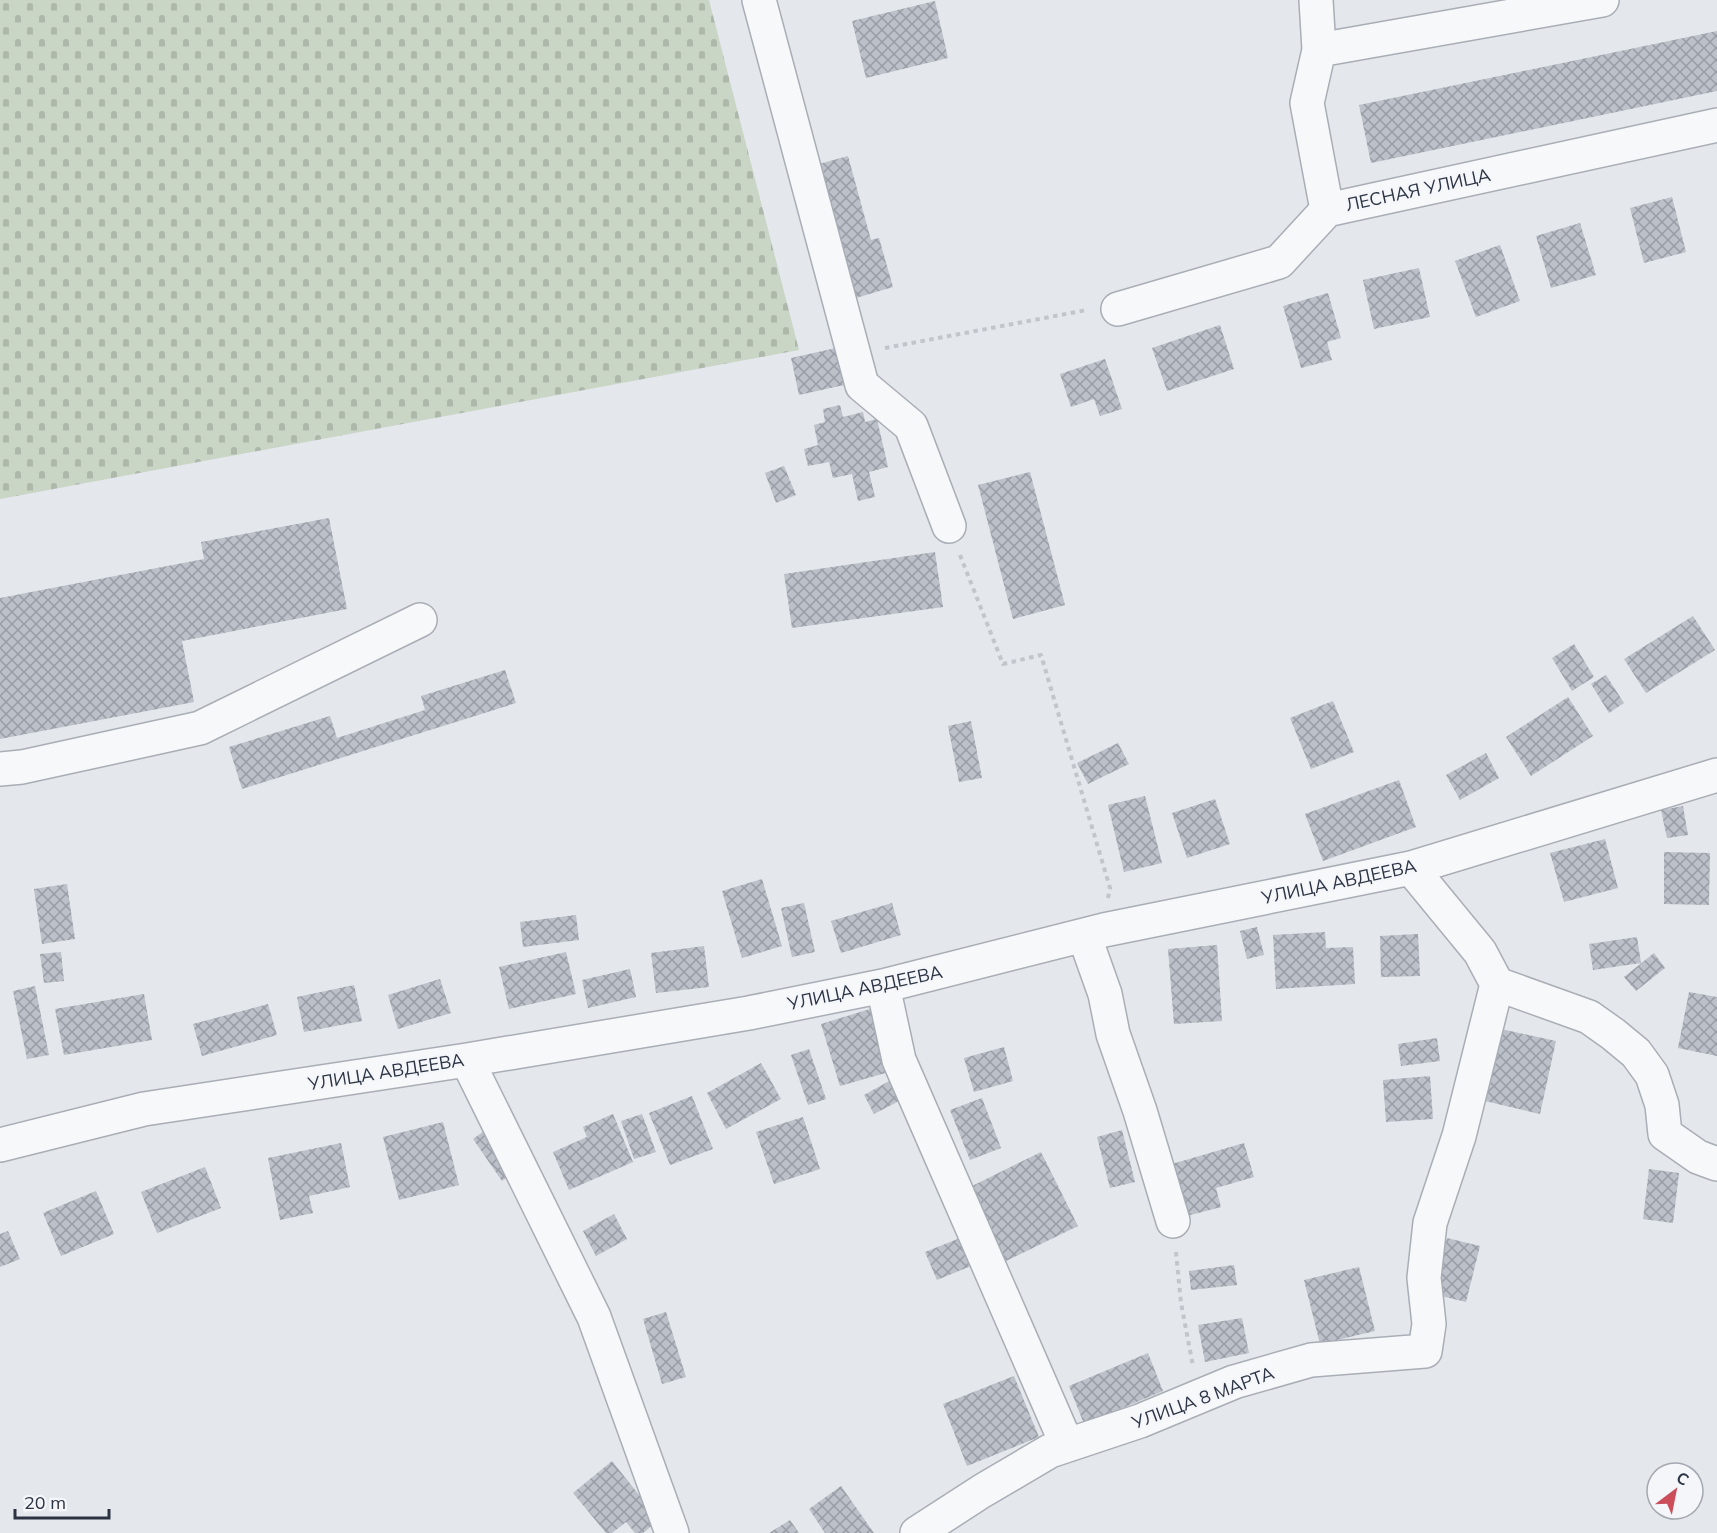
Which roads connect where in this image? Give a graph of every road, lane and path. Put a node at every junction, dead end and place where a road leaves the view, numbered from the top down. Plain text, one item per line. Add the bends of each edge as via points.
1 (759, 0) edge
2 (1316, 0) edge
3 (1602, 0) edge
4 (1318, 50) junction
5 (1717, 125) edge
6 (1327, 210) junction
7 (1118, 309) joint
8 (853, 354) junction
9 (949, 526) joint
10 (420, 620) dead end
11 (0, 769) edge
12 (1717, 775) edge
13 (1411, 868) junction
14 (1094, 933) junction
15 (1497, 984) junction
16 (883, 986) junction
17 (466, 1060) junction
18 (0, 1145) edge
19 (1717, 1164) edge
20 (1173, 1221) joint
21 (1203, 1395) junction
22 (1067, 1445) junction
23 (672, 1533) edge
24 (917, 1533) edge

1 - 8 street
2 - 4 street, ЛЕСНАЯ УЛИЦА
3 - 4 street
4 - 6 street, ЛЕСНАЯ УЛИЦА via 1307,103
5 - 6 street, ЛЕСНАЯ УЛИЦА
6 - 7 street via 1279,262
7 - 8 path via 1089,310
8 - 9 street via 862,385 911,426
9 - 14 path via 1003,664 1041,655 1110,888
10 - 11 street via 201,728
12 - 13 street, УЛИЦА АВДЕЕВА
13 - 14 street, УЛИЦА АВДЕЕВА
13 - 15 street via 1480,952
14 - 16 street, УЛИЦА АВДЕЕВА
14 - 20 street via 1113,1034
15 - 19 street via 1588,1017 1613,1034 1636,1053 1652,1075 1662,1105 1665,1134 1698,1157
15 - 21 street, УЛИЦА 8 МАРТА via 1459,1136 1430,1223 1424,1278 1429,1324 1425,1351 1311,1360
16 - 17 street, УЛИЦА АВДЕЕВА
16 - 22 street via 899,1060
17 - 18 street, УЛИЦА АВДЕЕВА via 144,1109
17 - 23 street via 594,1317
20 - 21 path via 1182,1303 1196,1378
21 - 22 street, УЛИЦА 8 МАРТА
22 - 24 street, УЛИЦА 8 МАРТА via 1050,1451

